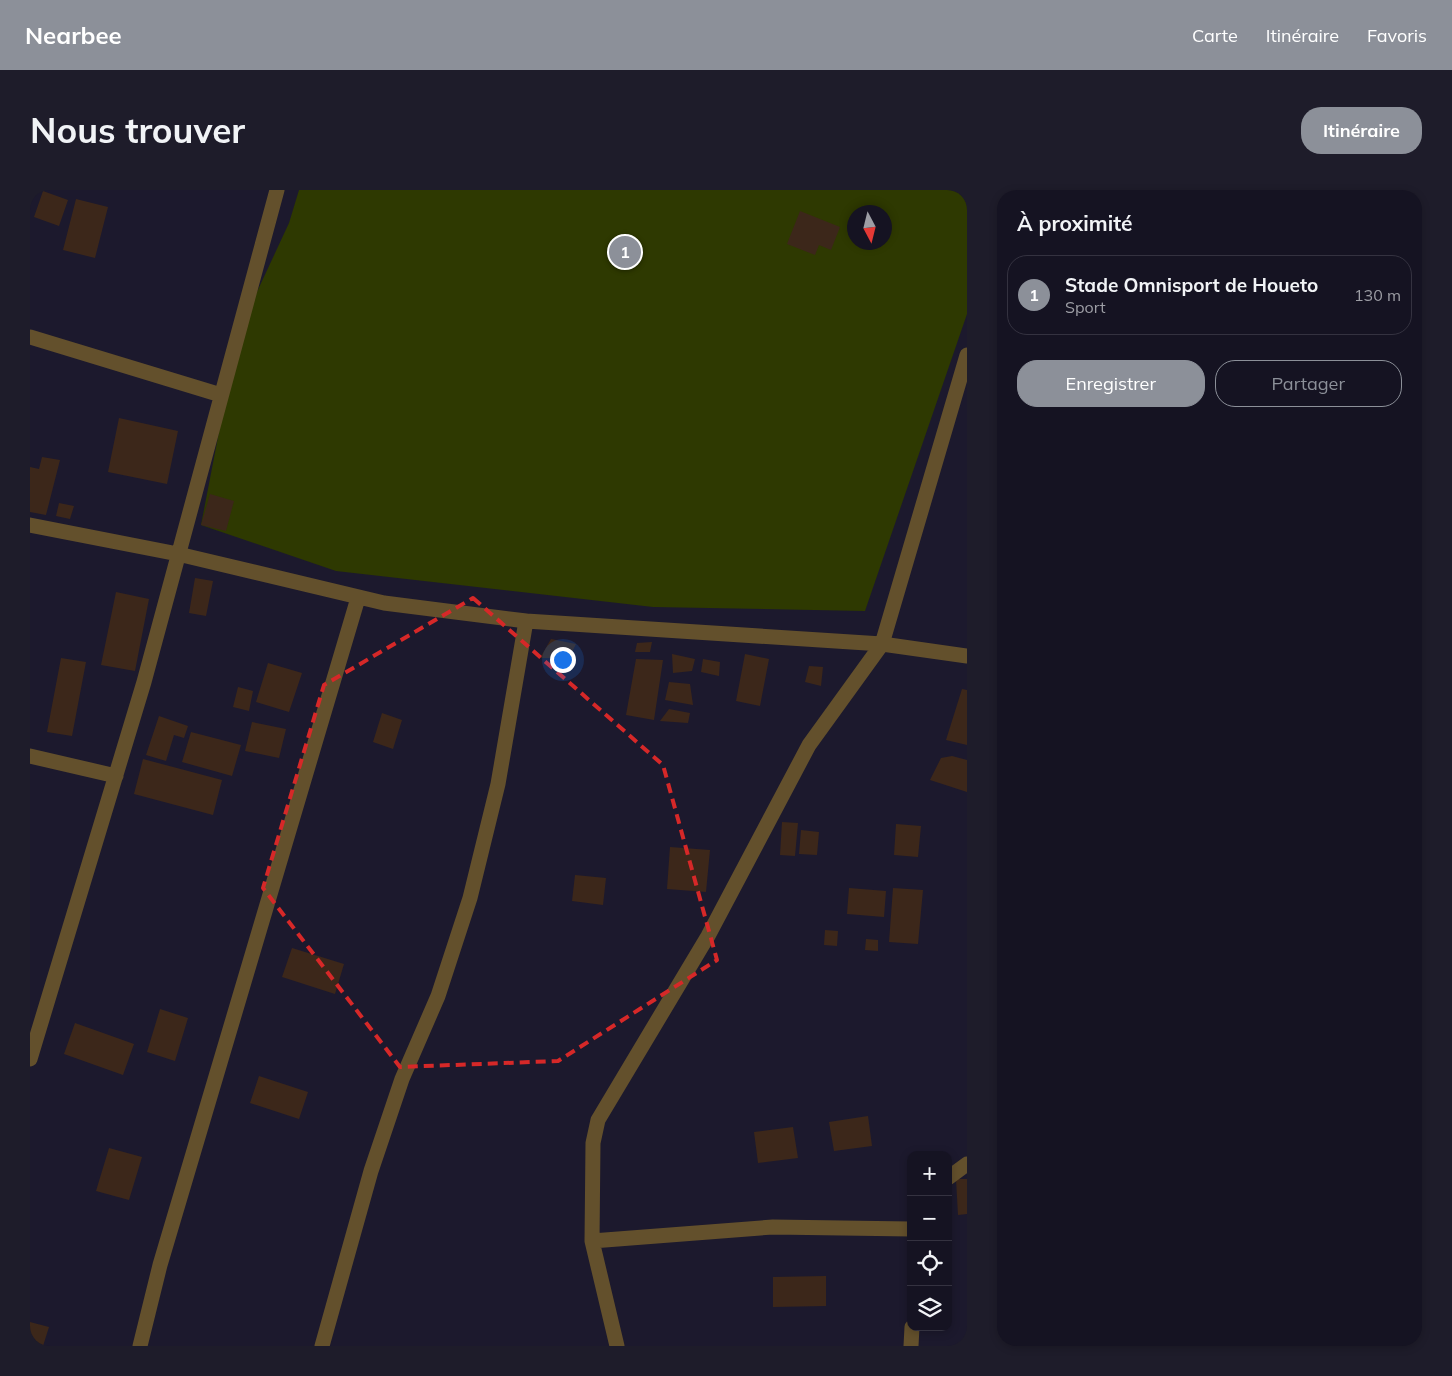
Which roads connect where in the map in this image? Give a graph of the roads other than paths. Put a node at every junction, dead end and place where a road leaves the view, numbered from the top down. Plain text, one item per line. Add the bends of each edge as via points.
1 (277, 190) edge
2 (30, 337) edge
3 (967, 355) edge
4 (222, 395) junction
5 (30, 525) edge
6 (178, 554) junction
7 (358, 598) junction
8 (526, 621) junction
9 (882, 644) junction
10 (967, 656) edge
11 (30, 756) edge
12 (116, 776) junction
13 (30, 1059) edge
14 (967, 1164) edge
15 (952, 1175) edge
16 (907, 1229) edge
17 (592, 1241) junction
18 (912, 1331) edge
19 (140, 1346) edge
20 (322, 1346) edge
21 (617, 1346) edge
22 (911, 1346) edge

1 - 4 street
2 - 4 street
3 - 9 street
4 - 6 street
5 - 6 street
6 - 7 street
6 - 12 street
7 - 8 street
7 - 19 street via 160,1265
8 - 9 street
8 - 20 street via 498,784 470,898 438,996 402,1079 371,1171
9 - 10 street
9 - 17 street via 809,745 708,936 598,1120 593,1143
11 - 12 street
12 - 13 street
14 - 15 street
16 - 17 street via 773,1227
17 - 21 street
18 - 22 street

